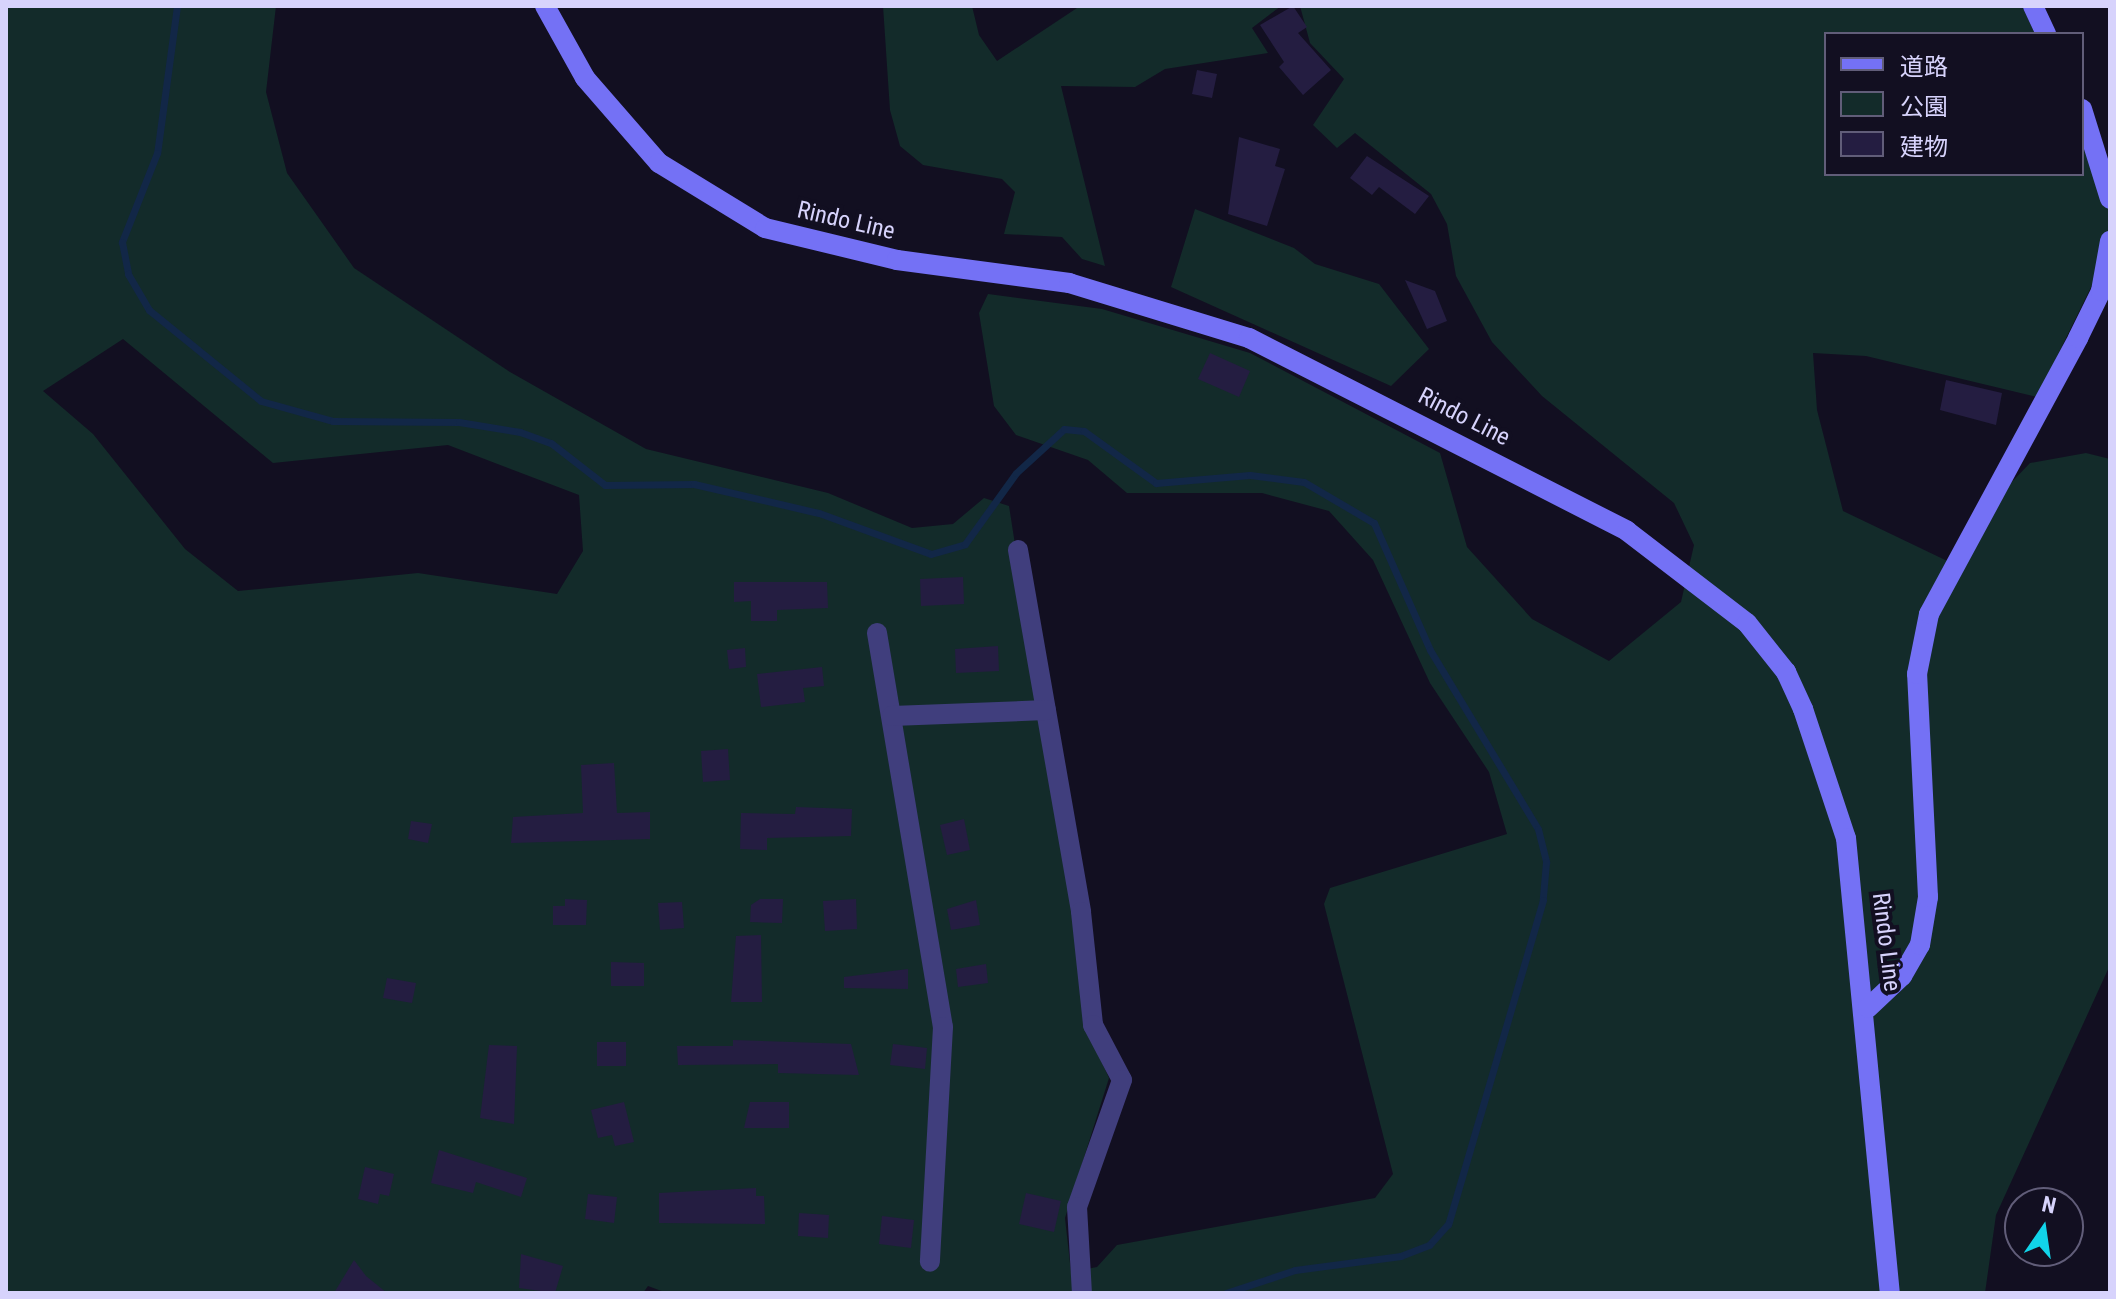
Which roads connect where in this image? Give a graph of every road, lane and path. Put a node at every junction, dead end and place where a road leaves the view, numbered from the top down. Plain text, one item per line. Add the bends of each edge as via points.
1 (545, 6) edge
2 (2033, 6) edge
3 (2045, 32) edge
4 (2084, 115) edge
5 (2110, 199) edge
6 (2110, 241) edge
7 (1018, 550) dead end
8 (877, 633) dead end
9 (1046, 710) junction
10 (892, 716) junction
11 (1868, 1008) junction
12 (930, 1262) dead end
13 (1082, 1293) edge
14 (1890, 1293) edge

1 - 11 street, Rindo Line via 585,78 626,130 704,196 765,228 883,258 1069,283 1249,338 1627,531 1692,576 1747,623 1786,672 1803,709 1846,838
2 - 3 street
4 - 5 street
6 - 11 street via 2101,291 2084,327 1929,614 1917,674 1928,897 1920,945 1902,976
7 - 9 street
8 - 10 street
9 - 10 street
9 - 13 street via 1093,1025 1122,1080 1077,1207
10 - 12 street via 943,1027
11 - 14 street, Rindo Line

